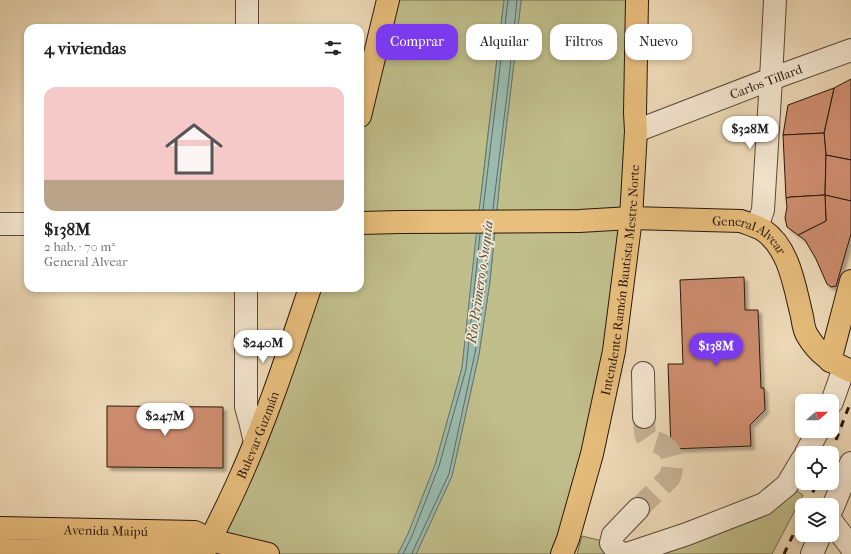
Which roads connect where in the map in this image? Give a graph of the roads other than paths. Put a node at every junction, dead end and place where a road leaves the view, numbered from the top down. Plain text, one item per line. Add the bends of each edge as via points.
1 (247, 0) edge
2 (388, 0) edge
3 (637, 0) edge
4 (775, 0) edge
5 (247, 24) edge
6 (851, 50) edge
7 (771, 79) junction
8 (364, 99) edge
9 (636, 131) junction
10 (631, 218) junction
11 (364, 223) edge
12 (0, 224) edge
13 (24, 224) edge
14 (757, 227) junction
15 (851, 280) edge
16 (246, 292) edge
17 (309, 292) edge
18 (842, 367) edge
19 (642, 373) dead end
20 (834, 394) edge
21 (644, 416) tunnel mouth
22 (255, 442) junction
23 (851, 463) edge
24 (795, 472) edge
25 (837, 498) edge
26 (638, 509) tunnel mouth
27 (0, 528) edge
28 (839, 531) edge
29 (817, 542) edge
30 (206, 547) edge
31 (851, 547) edge
32 (0, 550) edge
33 (264, 553) edge
34 (562, 554) edge
35 (624, 554) edge
36 (627, 554) edge
37 (812, 554) edge

1 - 5 street
2 - 8 main road
3 - 9 main road, Intendente Ramón Bautista Mestre Norte
4 - 7 street
6 - 7 street, Carlos Tillard
7 - 9 street, Carlos Tillard
7 - 14 street via 763,210
9 - 10 main road, Intendente Ramón Bautista Mestre Norte
10 - 11 main road, General Alvear
10 - 14 main road, General Alvear via 741,222
10 - 34 main road, Intendente Ramón Bautista Mestre Norte via 614,351 592,454
12 - 13 street
14 - 18 main road, General Alvear via 773,239 789,266 806,334 818,350
15 - 18 main road
16 - 22 street via 246,407
17 - 22 main road, Bulevar Guzmán
18 - 20 street
19 - 21 street
22 - 30 main road, Bulevar Guzmán via 240,479
23 - 25 street
24 - 36 street via 787,485 764,504
26 - 35 street via 613,535 611,543 617,551
27 - 30 main road, Avenida Maipú via 195,532
28 - 31 street
29 - 37 street
30 - 32 main road, Avenida Maipú via 175,552
30 - 33 main road, Avenida Maipú

